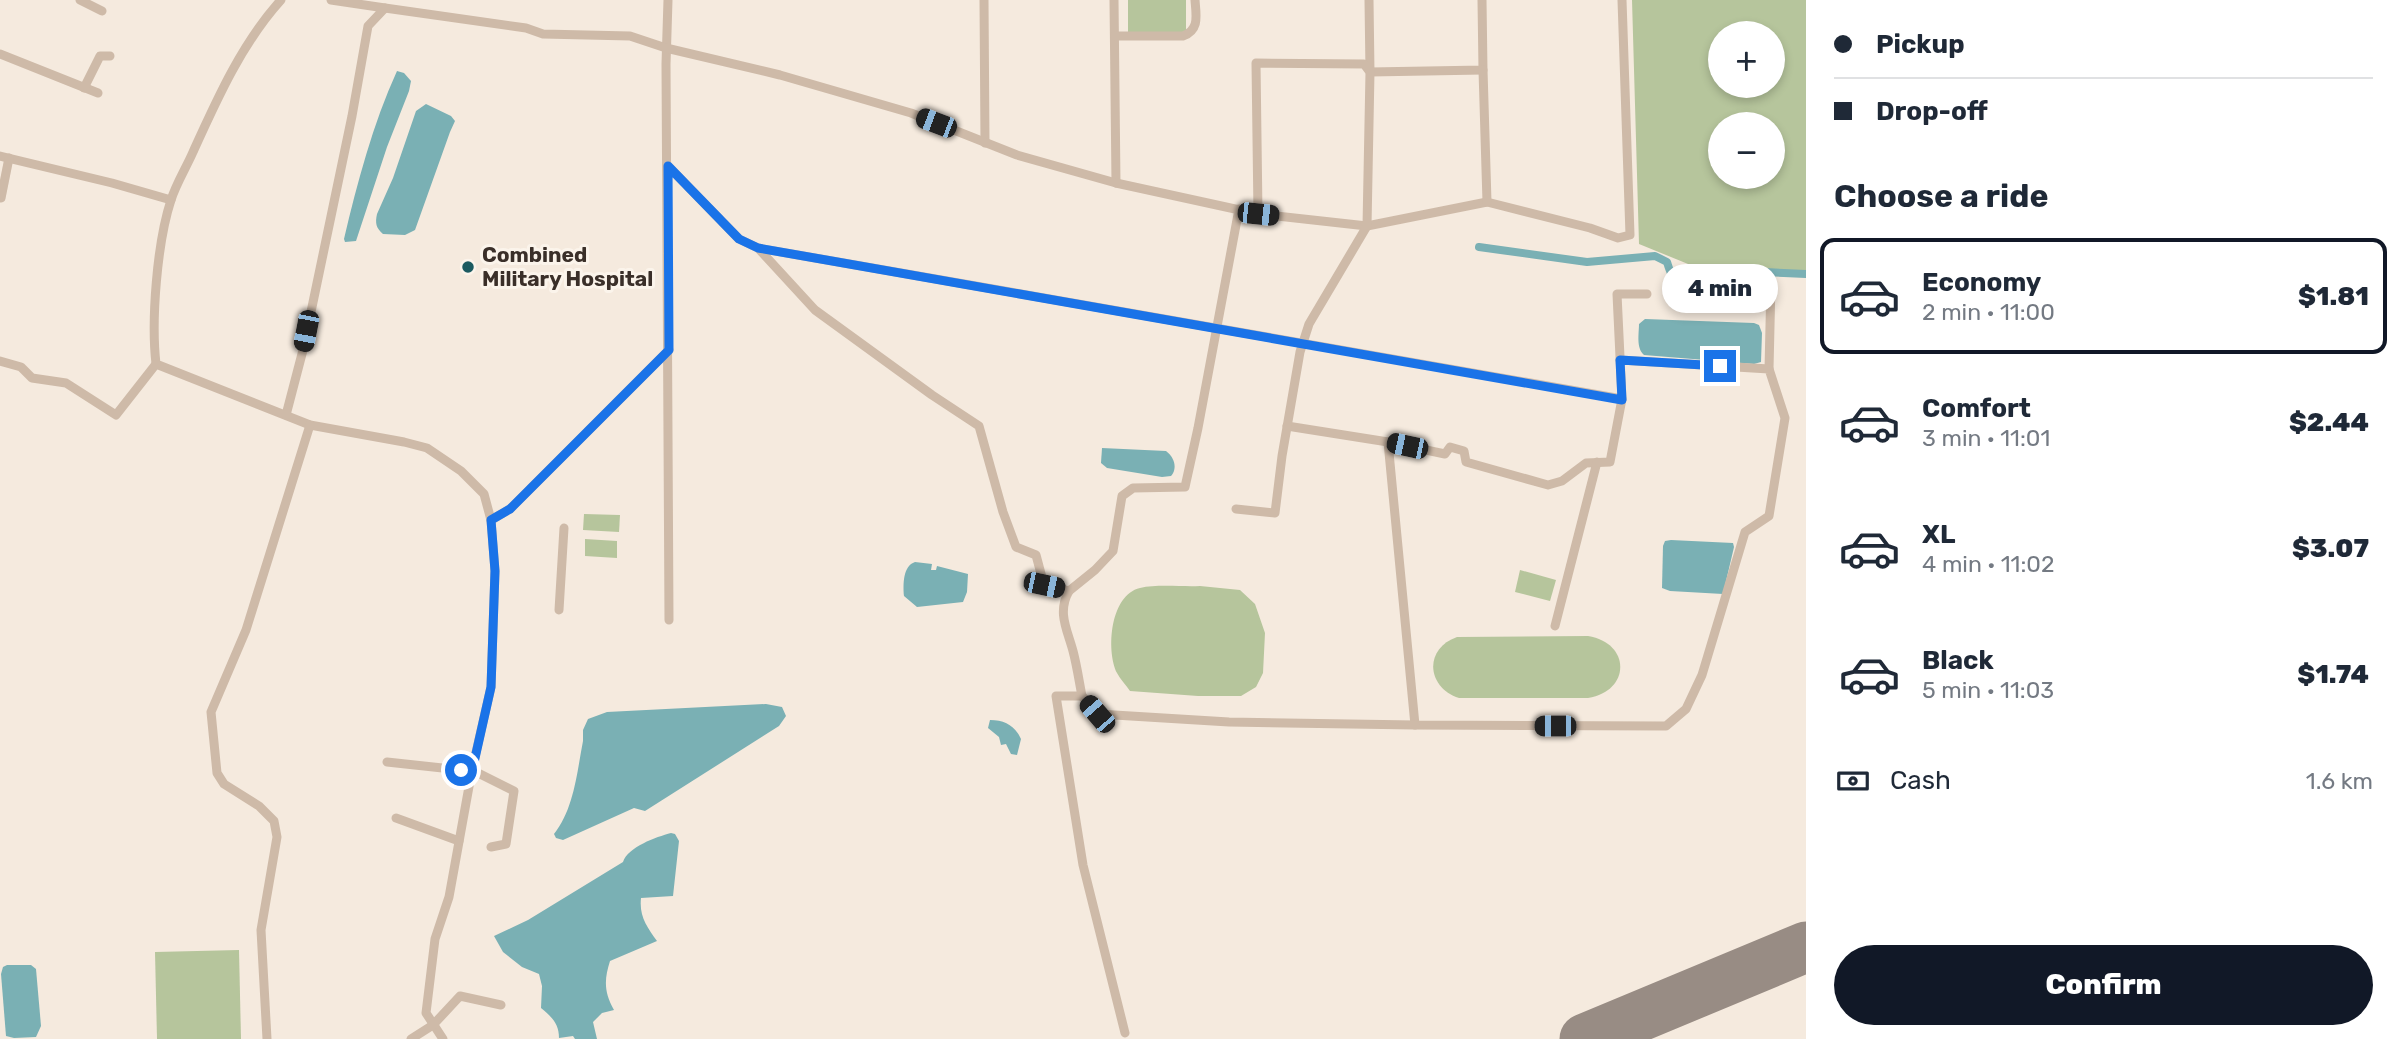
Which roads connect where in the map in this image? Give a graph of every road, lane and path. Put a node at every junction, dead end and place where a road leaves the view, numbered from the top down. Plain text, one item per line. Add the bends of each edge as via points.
1 (80, 0) edge
2 (281, 0) edge
3 (331, 0) edge
4 (667, 0) edge
5 (984, 0) edge
6 (1115, 0) edge
7 (1195, 0) edge
8 (1369, 0) edge
9 (1482, 0) edge
10 (1622, 0) edge
11 (385, 8) junction
12 (102, 11) dead end
13 (1115, 36) junction
14 (666, 48) junction
15 (0, 54) edge
16 (110, 56) dead end
17 (1483, 70) junction
18 (1370, 72) junction
19 (84, 88) junction
20 (98, 93) dead end
21 (985, 142) junction
22 (5, 157) edge
23 (668, 166) junction
24 (1116, 183) junction
25 (1, 198) edge
26 (171, 200) junction
27 (1487, 202) junction
28 (1239, 209) junction
29 (1258, 214) junction
30 (1367, 226) junction
31 (758, 248) junction
32 (1771, 283) dead end
33 (1647, 294) dead end
34 (1216, 328) junction
35 (669, 350) junction
36 (1620, 360) junction
37 (0, 361) edge
38 (156, 364) junction
39 (1769, 369) junction
40 (1622, 400) junction
41 (286, 415) junction
42 (310, 425) junction
43 (1287, 426) junction
44 (1388, 442) junction
45 (1597, 462) junction
46 (1236, 509) dead end
47 (491, 520) junction
48 (564, 528) dead end
49 (1069, 591) junction
50 (559, 610) dead end
51 (669, 620) dead end
52 (1555, 626) dead end
53 (1082, 696) junction
54 (1415, 725) junction
55 (387, 762) dead end
56 (473, 768) junction
57 (396, 818) dead end
58 (459, 841) junction
59 (491, 847) dead end
60 (501, 1005) dead end
61 (433, 1025) junction
62 (1125, 1033) dead end
63 (267, 1039) edge
64 (411, 1039) edge
65 (443, 1039) edge

1 - 12 street
2 - 26 street via 261,23 214,106
3 - 11 street
4 - 14 street
5 - 21 street
6 - 13 street
7 - 13 street via 1196,27 1191,33
8 - 18 street
9 - 17 street
10 - 27 street via 1630,235 1618,238
11 - 14 street via 543,34 630,36
11 - 41 street via 368,26
13 - 24 street
14 - 21 street via 911,113
14 - 23 street
15 - 19 street
16 - 19 street via 100,56
17 - 18 street
17 - 27 street
18 - 29 street via 1364,64 1256,63
18 - 30 street
19 - 20 street
21 - 24 street
22 - 25 street
22 - 26 street
23 - 31 street via 739,239
23 - 35 street
24 - 28 street
26 - 38 street via 160,251 153,338
27 - 30 street
28 - 29 street
28 - 34 street
29 - 30 street
30 - 43 street via 1309,324
31 - 34 street
31 - 49 street via 815,310 979,426 1016,547 1036,555 1044,585
32 - 39 street
33 - 36 street via 1617,294
34 - 40 street
34 - 49 street via 1185,487 1133,488 1122,496 1113,551
35 - 47 street via 510,509
35 - 51 street
36 - 39 street
36 - 40 street
37 - 38 street via 21,367 32,378 66,383 116,415
38 - 41 street
39 - 54 street via 1785,418 1769,516 1745,532 1702,675 1686,709 1666,726
40 - 45 street via 1610,462
41 - 42 street
42 - 47 street via 427,448 484,494
42 - 63 street via 246,630 211,712 217,773 224,784 274,821 277,837 261,930
43 - 44 street
43 - 46 street via 1275,513
44 - 45 street via 1445,454 1450,447 1464,451 1466,462 1548,485 1562,481 1586,463
44 - 54 street
45 - 52 street
47 - 56 street via 495,571 491,687
48 - 50 street
49 - 53 street via 1063,602 1063,619
53 - 54 street via 1097,714
53 - 62 street via 1056,696 1057,714 1083,865
55 - 56 street
56 - 58 street
56 - 59 street via 514,791 506,844
57 - 58 street
58 - 61 street via 449,897 435,939 426,1013
60 - 61 street via 460,996
61 - 64 street
61 - 65 street

